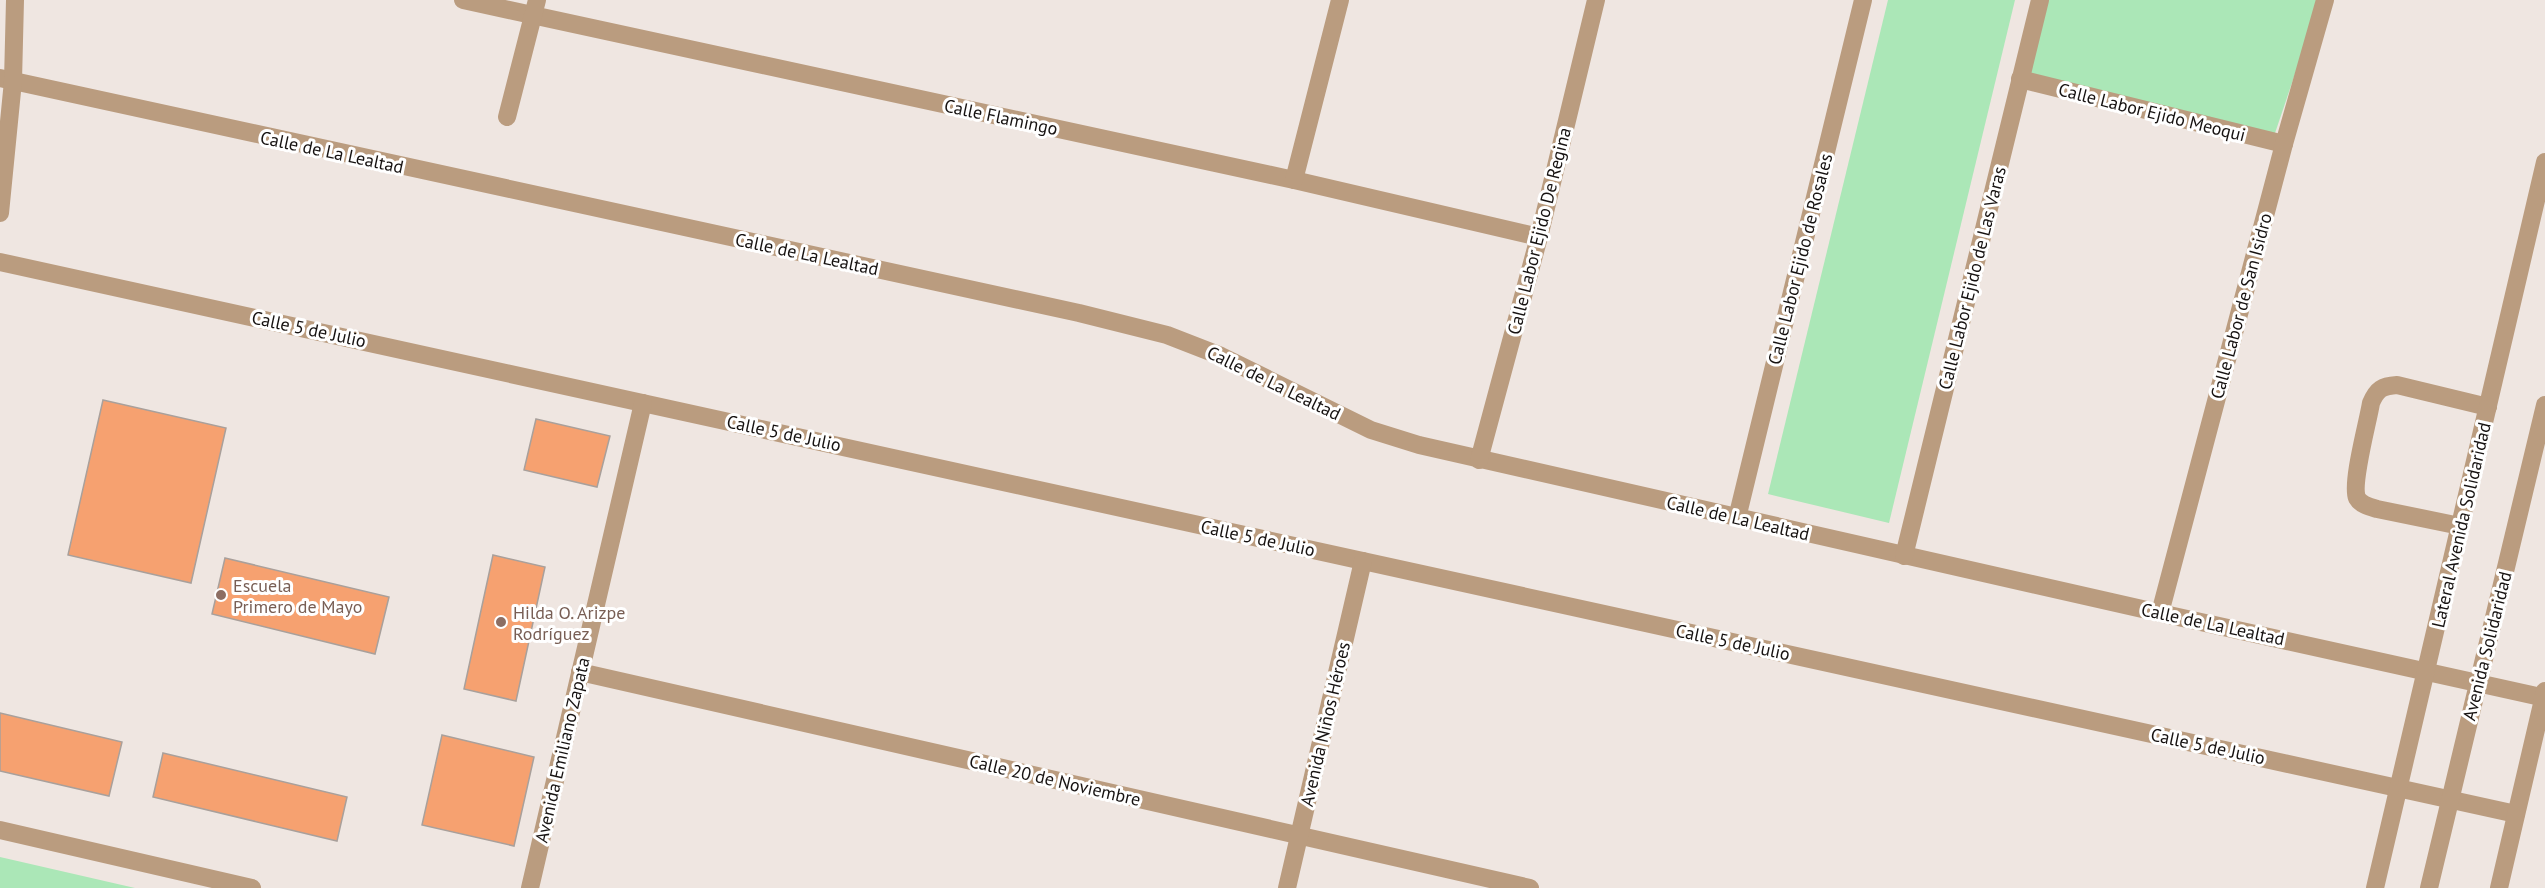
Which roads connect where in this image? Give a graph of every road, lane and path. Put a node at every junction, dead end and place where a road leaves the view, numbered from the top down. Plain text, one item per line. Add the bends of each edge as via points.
1 (15, 0) edge
2 (463, 0) edge
3 (1340, 0) edge
4 (1596, 0) edge
5 (1863, 0) edge
6 (2040, 0) edge
7 (2325, 0) edge
8 (535, 8) edge
9 (2020, 79) junction
10 (6, 80) edge
11 (507, 117) dead end
12 (2284, 144) junction
13 (2545, 162) edge
14 (1294, 180) junction
15 (0, 213) edge
16 (1539, 237) junction
17 (0, 262) edge
18 (643, 403) junction
19 (2545, 405) edge
20 (2488, 407) junction
21 (1479, 460) junction
22 (1737, 518) junction
23 (2460, 526) junction
24 (1904, 556) junction
25 (1363, 561) junction
26 (2160, 613) junction
27 (2427, 671) junction
28 (580, 672) junction
29 (2478, 682) junction
30 (2544, 695) edge
31 (2398, 788) junction
32 (2450, 800) junction
33 (2516, 814) junction
34 (0, 830) edge
35 (1299, 836) junction
36 (252, 888) edge
37 (530, 888) edge
38 (1287, 888) edge
39 (1530, 888) edge
40 (2375, 888) edge
41 (2429, 888) edge
42 (2499, 888) edge

1 - 10 street
2 - 8 street, Calle Flamingo
3 - 14 street
4 - 16 street, Calle Labor Ejido De Regina
5 - 22 street, Calle Labor Ejido de Rosales
6 - 9 street, Calle Labor Ejido de Las Varas
7 - 12 street, Calle Labor de San Isidro
8 - 11 street
8 - 14 street, Calle Flamingo
9 - 12 street, Calle Labor Ejido Meoqui
9 - 24 street, Calle Labor Ejido de Las Varas
10 - 15 street
10 - 21 street, Calle de La Lealtad via 1167,335 1221,356 1371,430
12 - 26 street, Calle Labor de San Isidro
13 - 20 street, Lateral Avenida Solidaridad
14 - 16 street, Calle Flamingo
16 - 21 street, Calle Labor Ejido De Regina
17 - 18 street, Calle 5 de Julio
18 - 25 street, Calle 5 de Julio
18 - 28 street, Avenida Emiliano Zapata
19 - 29 street, Avenida Solidaridad
20 - 23 street, Lateral Avenida Solidaridad
20 - 23 street via 2397,385 2384,386 2371,403 2355,485 2358,499 2365,506
21 - 22 street, Calle de La Lealtad
22 - 24 street, Calle de La Lealtad
23 - 27 street, Lateral Avenida Solidaridad
24 - 26 street, Calle de La Lealtad
25 - 31 street, Calle 5 de Julio
25 - 35 street, Avenida Niños Héroes
26 - 27 street, Calle de La Lealtad
27 - 29 street, Calle de La Lealtad
27 - 31 street, Lateral Avenida Solidaridad
28 - 35 street, Calle 20 de Noviembre
28 - 37 street, Avenida Emiliano Zapata
29 - 30 street, Calle de La Lealtad
29 - 32 street, Avenida Solidaridad
30 - 33 street
31 - 32 street, Calle 5 de Julio
31 - 40 street, Lateral Avenida Solidaridad
32 - 33 street, Calle 5 de Julio
32 - 41 street, Avenida Solidaridad
33 - 42 street
34 - 36 street
35 - 38 street, Avenida Niños Héroes
35 - 39 street, Calle 20 de Noviembre

